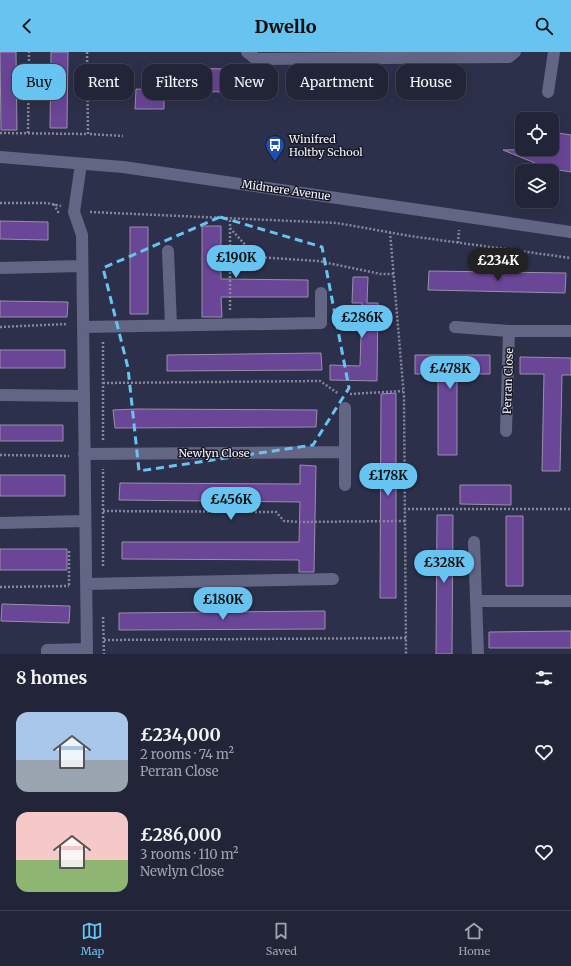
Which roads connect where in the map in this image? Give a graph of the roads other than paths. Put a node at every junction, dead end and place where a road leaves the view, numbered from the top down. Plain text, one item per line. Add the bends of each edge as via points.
1 (247, 52) edge
2 (515, 52) edge
3 (554, 52) edge
4 (548, 92) dead end
5 (0, 157) edge
6 (82, 164) junction
7 (571, 232) edge
8 (168, 251) dead end
9 (82, 266) junction
10 (0, 268) edge
11 (321, 293) dead end
12 (171, 325) junction
13 (83, 327) junction
14 (456, 327) dead end
15 (509, 331) junction
16 (571, 331) edge
17 (0, 395) edge
18 (84, 396) junction
19 (345, 408) dead end
20 (506, 430) dead end
21 (344, 452) junction
22 (84, 454) junction
23 (345, 485) dead end
24 (85, 521) junction
25 (0, 523) edge
26 (474, 542) dead end
27 (333, 579) dead end
28 (86, 585) junction
29 (476, 601) junction
30 (571, 601) edge
31 (87, 651) edge
32 (47, 654) edge
33 (478, 654) edge

1 - 2 street via 256,59 509,57
3 - 4 street
5 - 6 street, Midmere Avenue
6 - 7 street, Midmere Avenue via 225,181
6 - 9 street via 74,208 82,235
8 - 12 street
9 - 10 street
9 - 13 street
11 - 12 street via 321,324
12 - 13 street
13 - 18 street
14 - 15 street
15 - 16 street
15 - 20 street, Perran Close
17 - 18 street
18 - 22 street
19 - 21 street
21 - 22 street, Newlyn Close
21 - 23 street
22 - 24 street
24 - 25 street
24 - 28 street
26 - 29 street
27 - 28 street
28 - 31 street
29 - 30 street
29 - 33 street
31 - 32 street via 47,650

